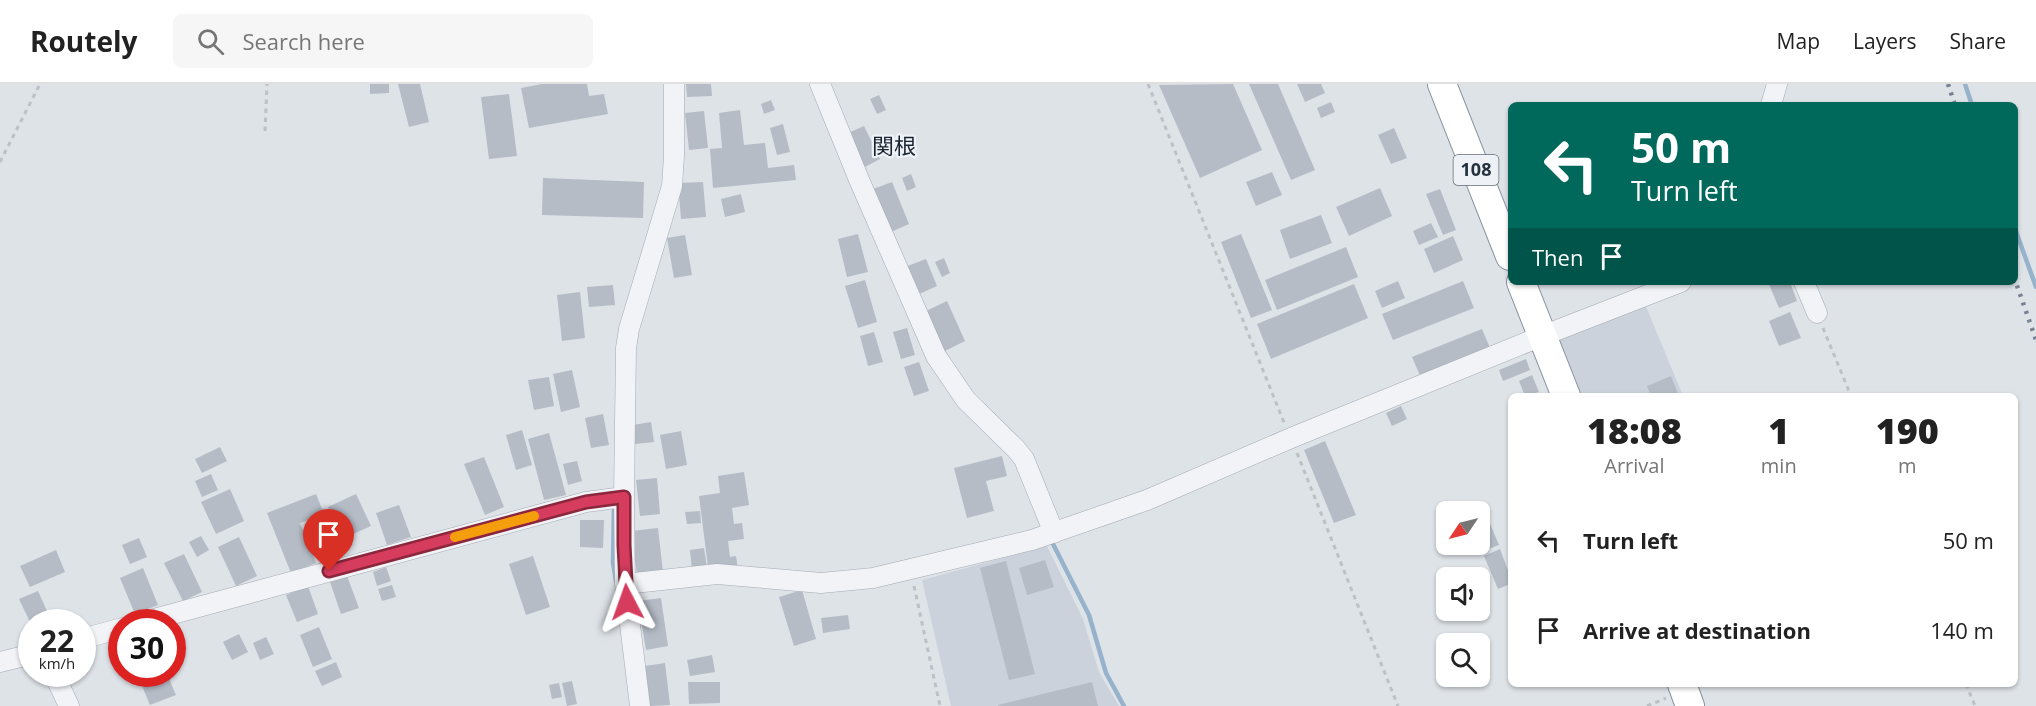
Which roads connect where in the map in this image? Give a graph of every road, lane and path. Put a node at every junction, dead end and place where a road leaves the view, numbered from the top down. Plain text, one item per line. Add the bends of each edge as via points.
1 (40, 84) edge
2 (267, 84) edge
3 (674, 84) edge
4 (820, 84) edge
5 (1148, 84) edge
6 (1442, 84) edge
7 (1777, 84) edge
8 (1772, 102) edge
9 (265, 131) dead end
10 (0, 162) edge
11 (1508, 251) edge
12 (1522, 285) edge
13 (1673, 285) edge
14 (1805, 285) edge
15 (1817, 313) joint
16 (1542, 336) junction
17 (1565, 393) edge
18 (1850, 393) edge
19 (1291, 438) junction
20 (624, 497) junction
21 (1054, 533) junction
22 (910, 569) junction
23 (625, 584) junction
24 (186, 610) edge
25 (18, 658) edge
26 (0, 662) edge
27 (60, 687) edge
28 (1683, 687) edge
29 (1967, 687) edge
30 (69, 706) edge
31 (640, 706) edge
32 (940, 706) edge
33 (1398, 706) edge
34 (1690, 706) edge
35 (1975, 706) edge

1 - 10 path
2 - 9 path
3 - 20 street via 672,186 626,348
4 - 21 street via 936,356 966,400 1024,459
5 - 19 path
6 - 11 highway, 108
7 - 8 street
12 - 16 highway
13 - 16 street
14 - 15 street
15 - 18 path
16 - 17 highway
16 - 19 street
19 - 21 street via 1146,500
19 - 33 path
20 - 23 street
20 - 24 street via 586,502
21 - 22 street
22 - 23 street via 841,582 717,574
22 - 32 path
23 - 31 street
25 - 26 street
27 - 30 street
28 - 34 highway
29 - 35 path

